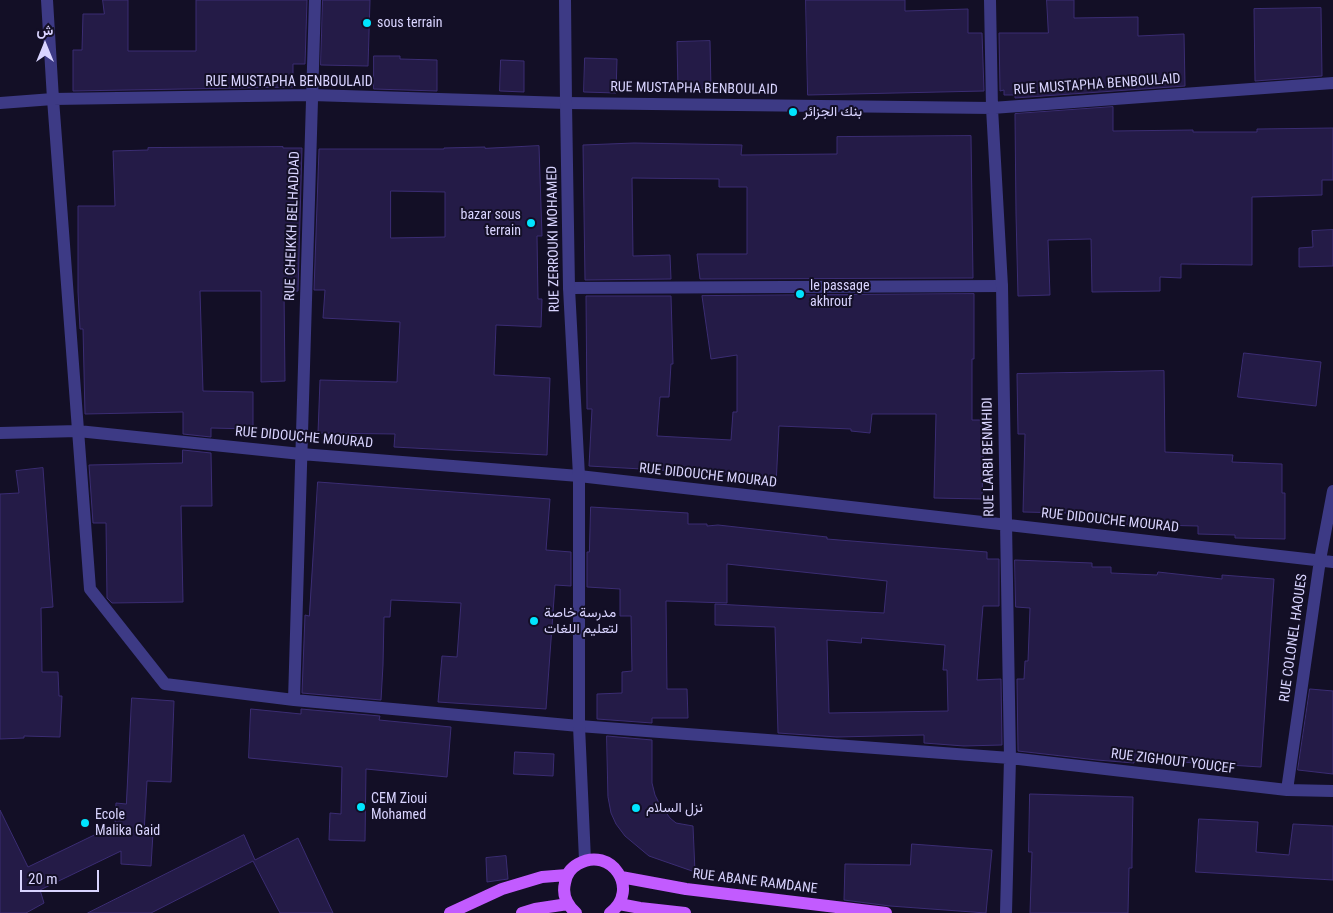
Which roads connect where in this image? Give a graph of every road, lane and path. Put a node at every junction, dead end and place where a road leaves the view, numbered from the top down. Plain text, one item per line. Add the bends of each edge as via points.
1 (48, 0) edge
2 (315, 0) edge
3 (566, 0) edge
4 (990, 0) edge
5 (1333, 83) edge
6 (312, 95) junction
7 (53, 99) junction
8 (566, 102) junction
9 (0, 103) edge
10 (992, 108) junction
11 (1002, 286) junction
12 (569, 288) junction
13 (78, 431) junction
14 (0, 433) edge
15 (301, 454) junction
16 (579, 476) junction
17 (1333, 491) edge
18 (1005, 524) junction
19 (1320, 560) junction
20 (1333, 562) edge
21 (294, 700) junction
22 (579, 726) junction
23 (1010, 758) junction
24 (1287, 790) junction
25 (1333, 792) edge
26 (585, 860) junction
27 (567, 875) junction
28 (621, 877) junction
29 (572, 909) edge
30 (615, 909) edge
31 (450, 913) edge
32 (522, 913) edge
33 (685, 913) edge
34 (886, 913) edge
35 (1006, 913) edge

1 - 7 street, RUE ZIGHOUT YOUCEF
2 - 6 street, RUE CHEIKKH BELHADDAD
3 - 8 street, RUE ZERROUKI MOHAMED
4 - 10 street, RUE LARBI BENMHIDI
5 - 10 street, RUE MUSTAPHA BENBOULAID
6 - 7 street, RUE MUSTAPHA BENBOULAID
6 - 8 street, RUE MUSTAPHA BENBOULAID
6 - 15 street, RUE CHEIKKH BELHADDAD
7 - 9 street, RUE MUSTAPHA BENBOULAID
7 - 13 street, RUE ZIGHOUT YOUCEF
8 - 10 street, RUE MUSTAPHA BENBOULAID
8 - 12 street, RUE ZERROUKI MOHAMED
10 - 11 street, RUE LARBI BENMHIDI
11 - 12 street
11 - 18 street, RUE LARBI BENMHIDI
12 - 16 street, RUE ZERROUKI MOHAMED
13 - 14 street, RUE DIDOUCHE MOURAD
13 - 15 street, RUE DIDOUCHE MOURAD
13 - 21 street, RUE ZIGHOUT YOUCEF via 90,589 165,684
15 - 16 street, RUE DIDOUCHE MOURAD
15 - 21 street, RUE CHEIKKH BELHADDAD
16 - 18 street, RUE DIDOUCHE MOURAD
16 - 22 street, RUE ZERROUKI MOHAMED
17 - 19 street, RUE COLONEL HAOUES
18 - 19 street, RUE DIDOUCHE MOURAD
18 - 23 street, RUE LARBI BENMHIDI
19 - 20 street, RUE DIDOUCHE MOURAD
19 - 24 street, RUE COLONEL HAOUES
21 - 22 street, RUE ZIGHOUT YOUCEF
22 - 23 street, RUE ZIGHOUT YOUCEF
22 - 26 street, RUE ZERROUKI MOHAMED
23 - 24 street, RUE ZIGHOUT YOUCEF
23 - 35 street, RUE LARBI BENMHIDI
24 - 25 street, RUE ZIGHOUT YOUCEF
26 - 27 main road
26 - 28 main road via 606,862
27 - 29 main road via 564,895
27 - 31 main road via 542,877
28 - 30 main road via 623,896
28 - 34 main road, RUE ABANE RAMDANE via 686,889
29 - 32 main road via 535,909
30 - 33 main road

